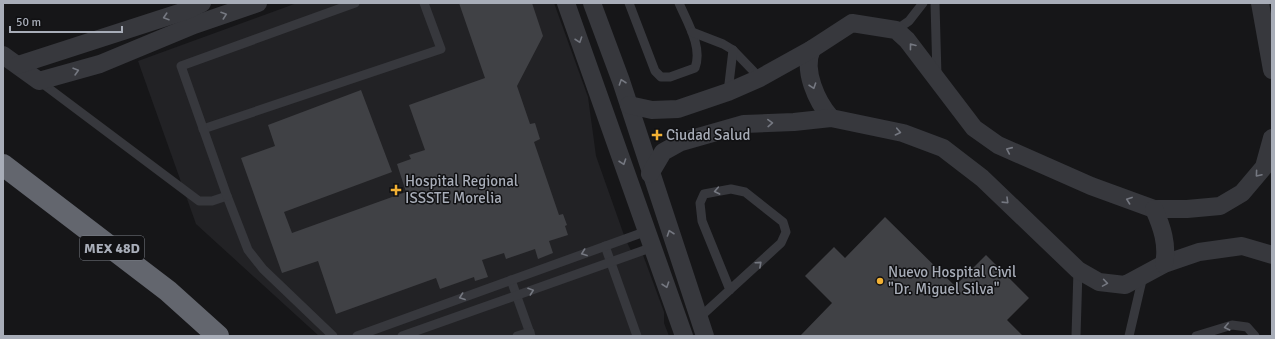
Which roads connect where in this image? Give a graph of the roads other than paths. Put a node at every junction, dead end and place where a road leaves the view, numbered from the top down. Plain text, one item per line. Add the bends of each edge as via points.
1 (202, 3) edge
2 (258, 3) edge
3 (355, 3) edge
4 (424, 3) edge
5 (566, 3) edge
6 (592, 3) edge
7 (629, 3) edge
8 (679, 3) edge
9 (923, 3) edge
10 (934, 3) edge
11 (1260, 3) edge
12 (187, 13) edge
13 (896, 30) junction
14 (692, 32) junction
15 (812, 49) junction
16 (733, 50) junction
17 (3, 55) edge
18 (18, 65) junction
19 (1272, 70) edge
20 (760, 78) junction
21 (937, 79) junction
22 (39, 81) junction
23 (728, 92) junction
24 (629, 105) junction
25 (831, 118) junction
26 (203, 129) junction
27 (1272, 138) edge
28 (3, 165) edge
29 (650, 174) junction
30 (226, 196) junction
31 (1154, 209) junction
32 (650, 239) junction
33 (605, 246) junction
34 (1272, 255) edge
35 (612, 263) junction
36 (1164, 264) junction
37 (1078, 270) junction
38 (1143, 276) junction
39 (510, 280) junction
40 (730, 290) junction
41 (516, 296) junction
42 (430, 309) junction
43 (698, 318) junction
44 (436, 325) junction
45 (530, 334) edge
46 (218, 336) edge
47 (333, 336) edge
48 (357, 336) edge
49 (402, 336) edge
50 (517, 336) edge
51 (637, 336) edge
52 (684, 336) edge
53 (705, 336) edge
54 (1076, 336) edge
55 (1129, 336) edge
56 (1196, 336) edge
57 (1255, 336) edge

1 - 12 street
12 -> 2 street
3 - 26 lane via 181,66
4 - 26 lane via 441,49
5 -> 32 street
24 -> 6 street
7 - 14 lane via 655,71 661,77 670,77 696,68 697,52
8 - 14 lane
9 - 13 lane via 909,21
10 - 21 lane
11 - 19 street
12 -> 18 street
22 -> 12 street via 100,64
13 - 15 street via 852,23
21 -> 13 street via 907,40
14 - 16 lane
15 - 20 street
15 -> 25 street via 808,57 812,84 824,110
16 - 20 lane
16 - 23 lane
17 - 18 street
18 - 22 street
20 - 23 street
31 -> 21 street via 1090,186 998,145 974,128
22 - 30 lane via 199,201 212,201
23 - 24 street via 678,109 652,110
24 - 29 street
29 -> 25 street via 663,152 681,142 744,124
25 -> 37 street via 903,132 943,148 982,178
26 - 30 lane
27 -> 31 street via 1264,167 1242,193 1220,206
28 - 46 highway, MEX 48D via 168,291
43 -> 29 street
30 - 47 lane via 248,250 263,269
31 - 36 street via 1163,231 1166,256
32 - 33 lane
32 - 35 lane
32 -> 52 street
33 - 35 lane
33 -> 39 lane
34 - 36 street via 1242,246 1198,252
41 -> 35 lane
35 - 51 lane
36 - 38 street
37 -> 38 street via 1099,282 1125,285
37 - 54 lane
38 - 55 lane
39 - 41 lane
39 -> 42 lane
40 -> 40 lane via 781,243 786,232 783,222 745,192 731,189 704,194 700,203 702,221
40 - 43 lane
41 - 44 lane
41 - 45 lane
42 - 44 lane
42 - 48 lane
43 - 53 street
44 - 49 lane
45 - 50 lane
57 -> 56 lane via 1247,327 1232,325

